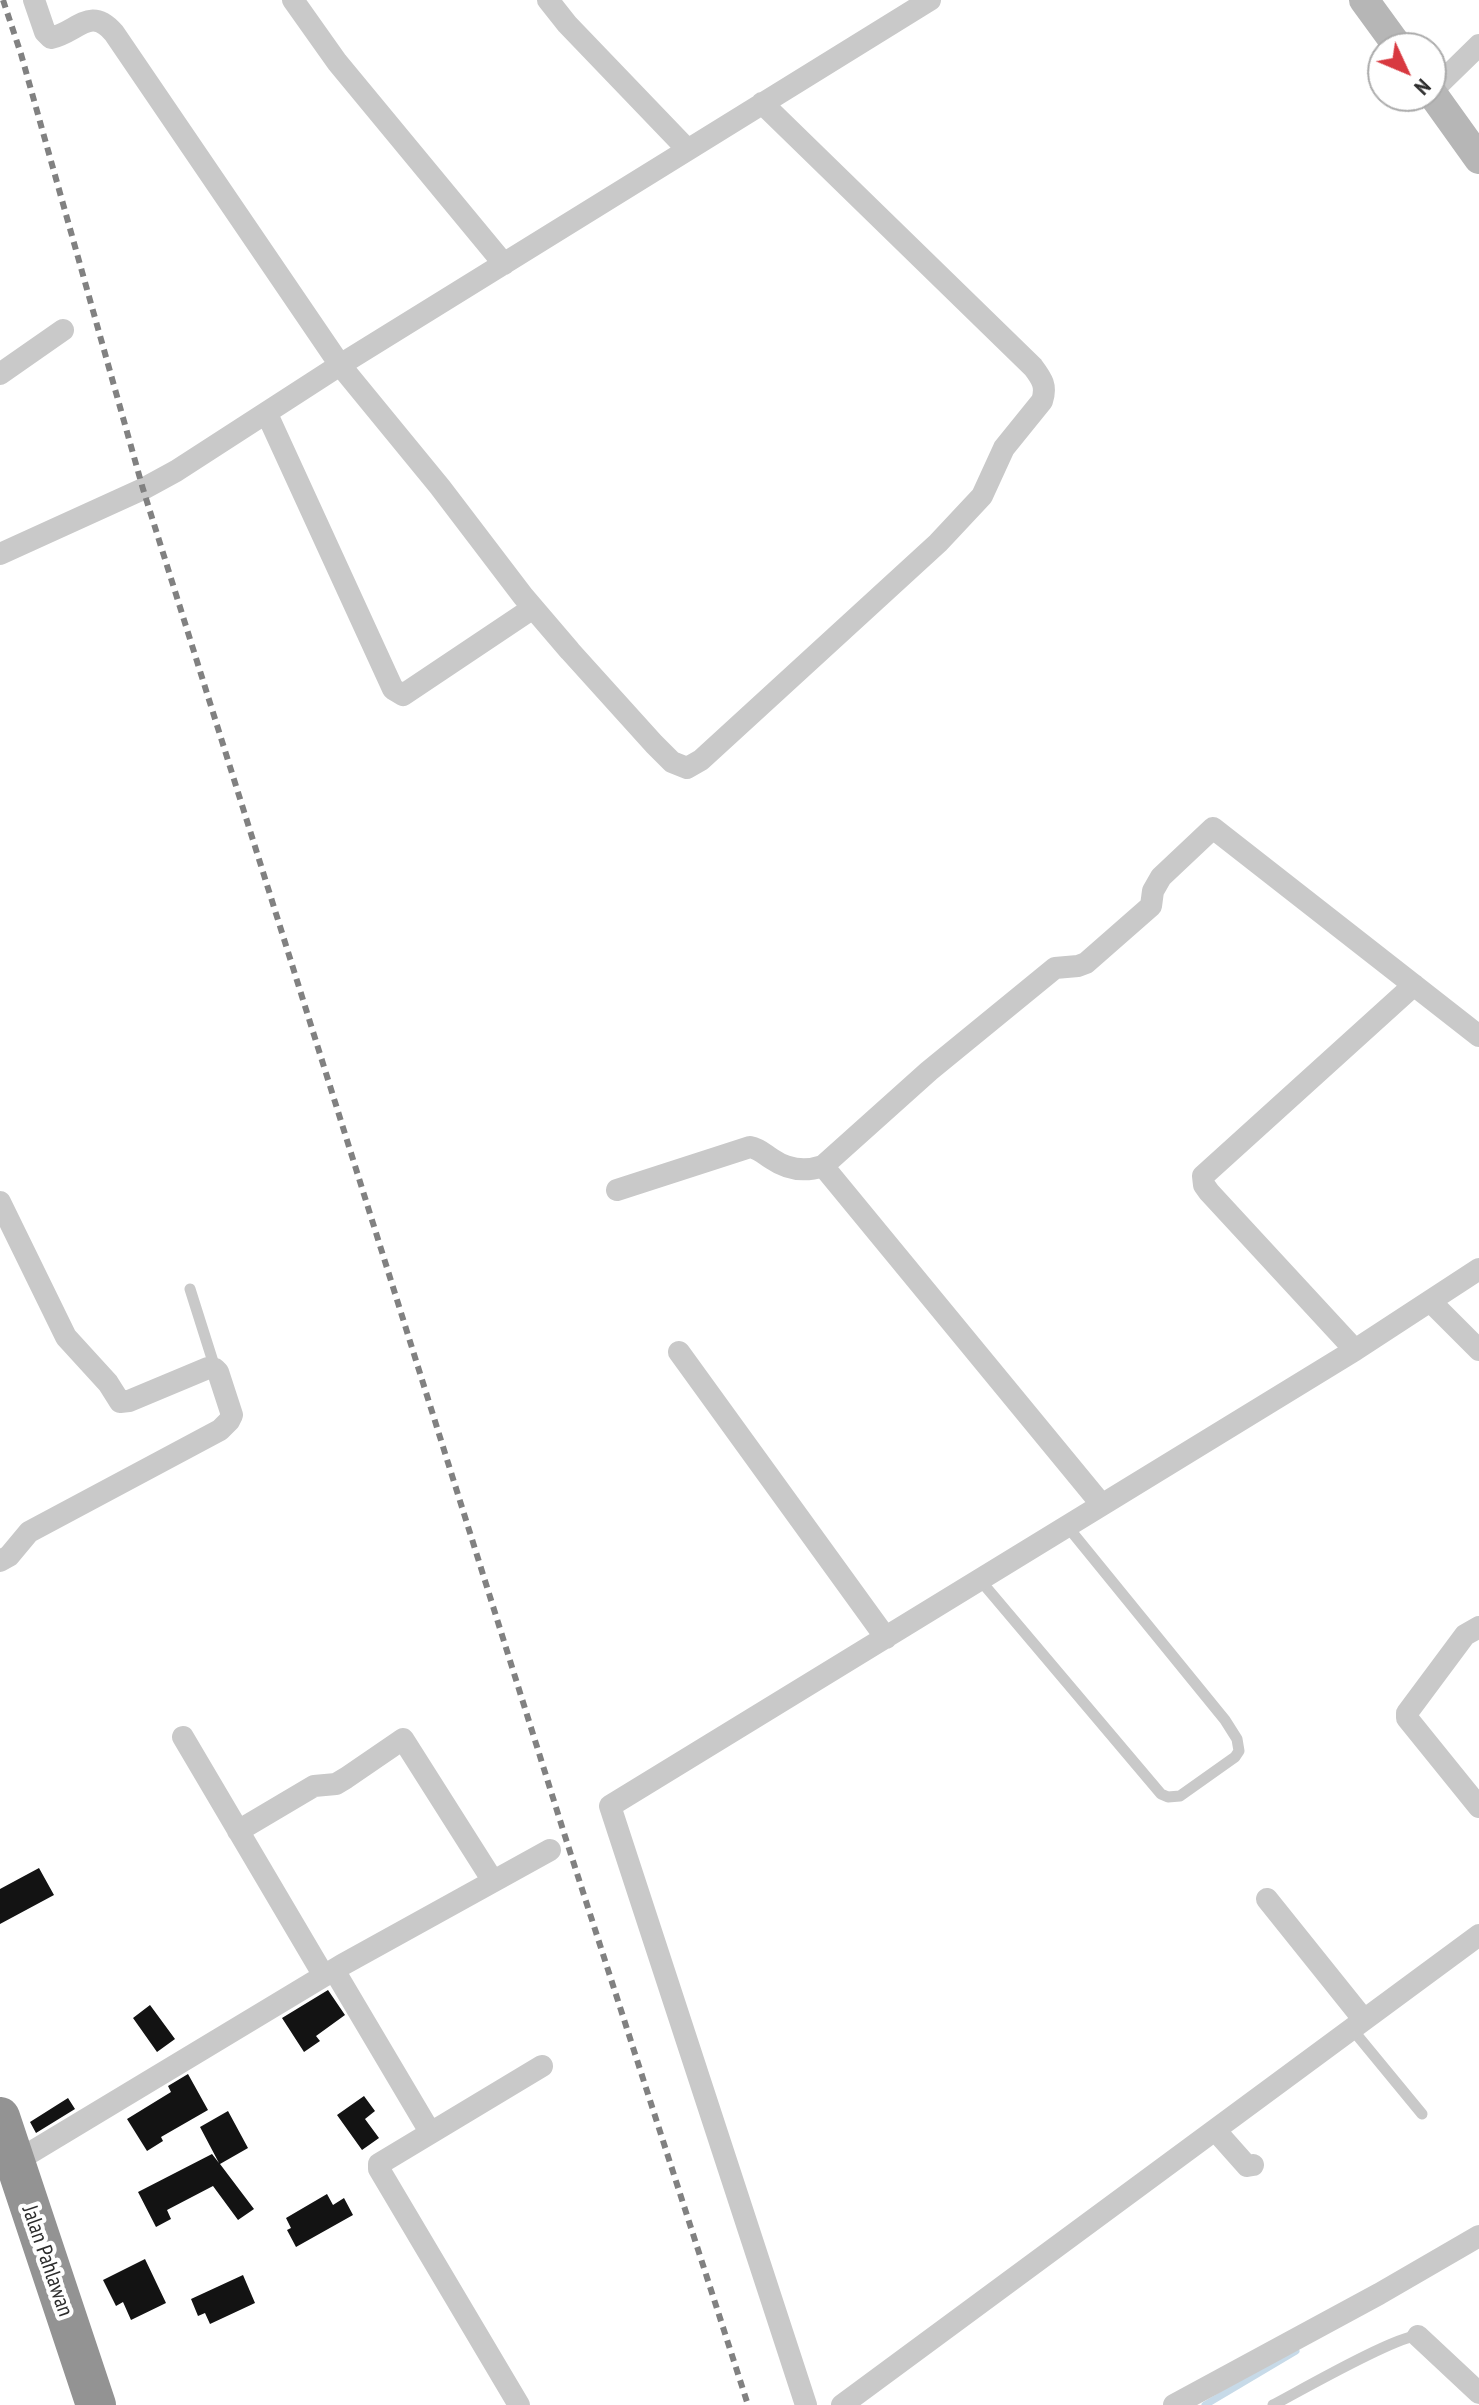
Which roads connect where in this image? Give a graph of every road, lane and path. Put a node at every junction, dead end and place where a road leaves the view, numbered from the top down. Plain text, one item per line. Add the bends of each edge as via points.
1 (34, 0) edge
2 (293, 0) edge
3 (548, 0) edge
4 (1364, 0) edge
5 (923, 2) edge
6 (1387, 32) edge
7 (1479, 45) edge
8 (1447, 76) edge
9 (762, 103) junction
10 (1445, 112) edge
11 (687, 149) junction
12 (1479, 159) edge
13 (504, 264) junction
14 (63, 330) dead end
15 (340, 365) junction
16 (0, 374) edge
17 (267, 414) junction
18 (0, 528) edge
19 (6, 551) edge
20 (533, 608) junction
21 (1414, 985) junction
22 (1479, 1036) edge
23 (823, 1166) junction
24 (617, 1190) dead end
25 (0, 1202) edge
26 (1479, 1269) edge
27 (190, 1289) dead end
28 (1430, 1301) junction
29 (1355, 1350) junction
30 (1479, 1350) edge
31 (679, 1352) dead end
32 (215, 1369) junction
33 (1102, 1505) junction
34 (1067, 1526) junction
35 (0, 1561) edge
36 (980, 1580) junction
37 (1479, 1627) edge
38 (886, 1638) junction
39 (183, 1737) dead end
40 (1479, 1807) edge
41 (238, 1831) junction
42 (550, 1850) dead end
43 (493, 1881) junction
44 (1267, 1899) dead end
45 (1479, 1935) edge
46 (329, 1973) junction
47 (1358, 2024) junction
48 (542, 2066) dead end
49 (1422, 2114) dead end
50 (0, 2117) edge
51 (1215, 2130) junction
52 (430, 2132) junction
53 (15, 2162) junction
54 (1253, 2165) dead end
55 (1479, 2236) edge
56 (1418, 2336) joint
57 (1479, 2393) edge
58 (96, 2405) edge
59 (519, 2405) edge
60 (806, 2405) edge
61 (842, 2405) edge
62 (1174, 2405) edge
63 (1273, 2405) edge

1 - 15 street via 51,38 88,21 105,22
2 - 13 street via 337,62
3 - 11 street
4 - 6 street
5 - 9 street
7 - 8 street
9 - 11 street
9 - 20 street via 1033,367 1044,381 1042,401 1004,448 982,496 938,543 692,766 679,766 654,744
10 - 12 street
11 - 13 street
13 - 15 street
14 - 16 street
15 - 17 street
15 - 20 street
17 - 19 street via 143,489
17 - 20 street via 398,693 403,695
18 - 19 street
21 - 22 street
21 - 23 street via 1213,828 1161,877 1151,906 1086,963 1055,968
21 - 29 street via 1203,1176 1209,1192
23 - 24 street via 801,1170 750,1147
23 - 33 street
25 - 32 street via 66,1337 120,1402
26 - 28 street
27 - 32 lane
28 - 29 street
28 - 30 street
29 - 33 street
31 - 38 street
32 - 35 street via 232,1415 220,1430 29,1532
33 - 34 street
34 - 36 street
34 - 36 lane via 1237,1739 1235,1757 1180,1796 1168,1797 1155,1788
36 - 38 street
37 - 40 street via 1465,1635 1407,1713
38 - 60 street via 610,1806
39 - 41 street
41 - 43 street via 314,1786 336,1784 403,1739
41 - 46 street
42 - 43 street
43 - 46 street
44 - 47 street
45 - 47 street
46 - 52 street
46 - 53 street
47 - 49 lane
47 - 51 street
48 - 52 street
50 - 53 highway, Jalan Pahlawan
51 - 54 street via 1247,2166
51 - 61 street
52 - 59 street via 382,2160 379,2169
53 - 58 highway, Jalan Pahlawan
55 - 62 street
56 - 57 street
56 - 63 lane

